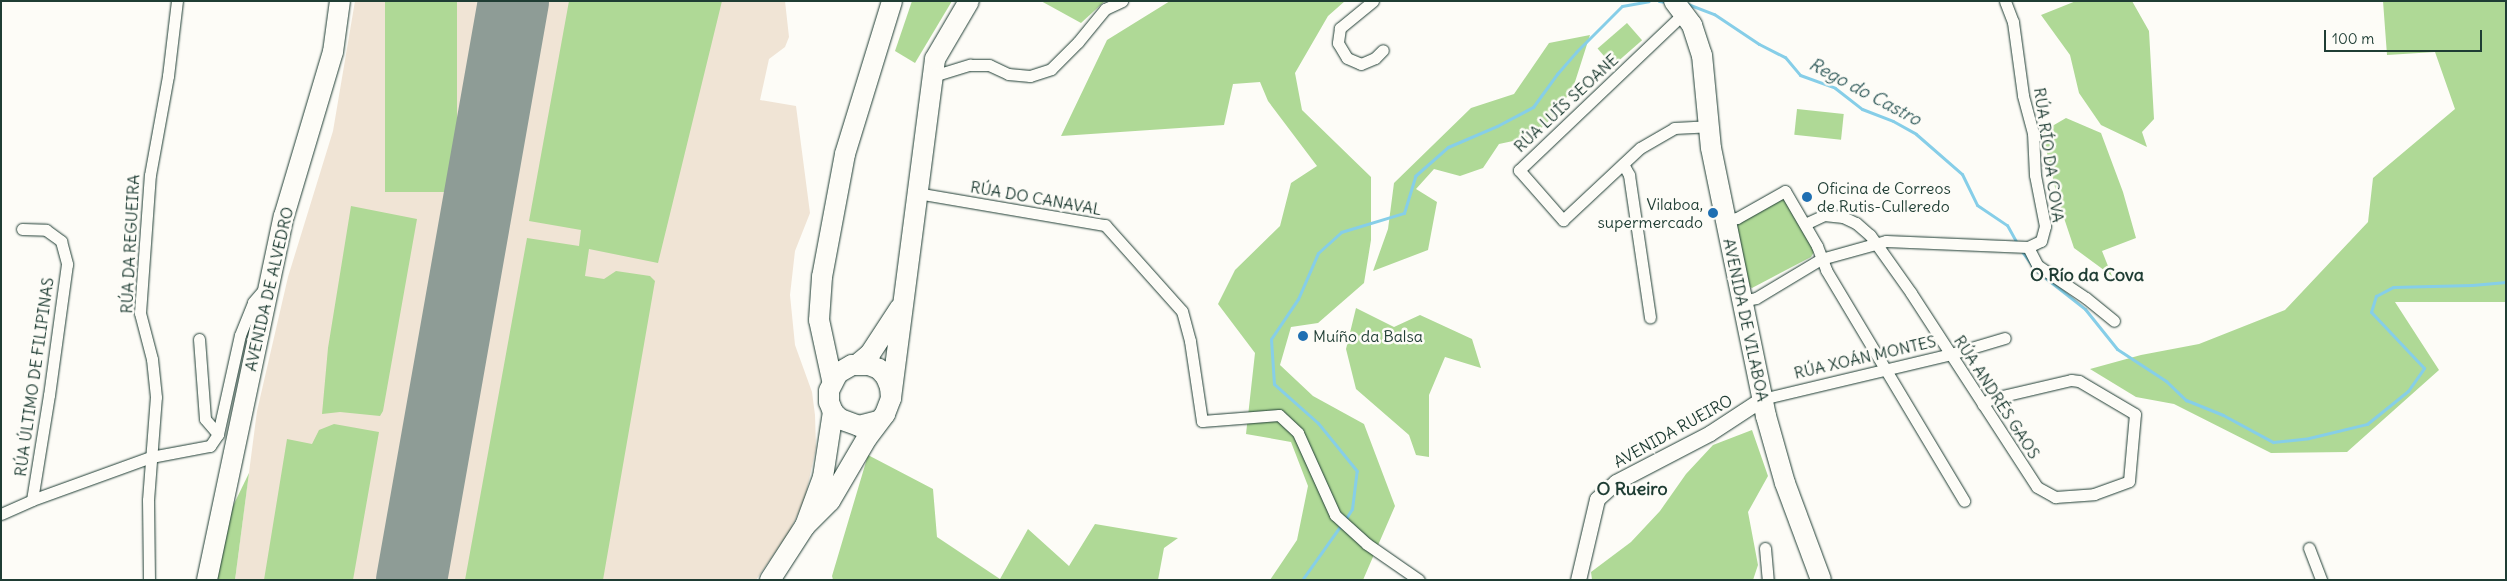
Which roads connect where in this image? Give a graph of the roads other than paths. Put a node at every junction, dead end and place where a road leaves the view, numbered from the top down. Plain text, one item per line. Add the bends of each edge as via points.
1 (177, 1) edge
2 (340, 1) edge
3 (892, 1) edge
4 (969, 1) edge
5 (1122, 1) edge
6 (1373, 1) edge
7 (2005, 1) edge
8 (1680, 8) edge
9 (1383, 50) dead end
10 (933, 76) junction
11 (1708, 126) junction
12 (1623, 164) junction
13 (917, 193) junction
14 (1726, 220) junction
15 (1804, 224) junction
16 (22, 229) dead end
17 (1876, 244) junction
18 (2028, 246) junction
19 (1822, 259) junction
20 (1741, 301) junction
21 (903, 302) junction
22 (1650, 317) dead end
23 (2114, 321) dead end
24 (249, 337) junction
25 (2005, 338) dead end
26 (199, 339) dead end
27 (1951, 354) junction
28 (845, 370) junction
29 (1884, 370) junction
30 (891, 398) junction
31 (1762, 399) junction
32 (1983, 404) junction
33 (833, 412) junction
34 (878, 421) junction
35 (218, 434) junction
36 (151, 457) junction
37 (32, 500) junction
38 (1964, 501) dead end
39 (1, 514) edge
40 (805, 526) junction
41 (1765, 548) dead end
42 (2309, 548) dead end
43 (149, 580) edge
44 (206, 580) edge
45 (770, 580) edge
46 (1418, 580) edge
47 (1578, 580) edge
48 (1768, 580) edge
49 (1821, 580) edge
50 (2321, 580) edge

1 - 36 street, RÚA DA REGUEIRA via 168,76 150,175 140,314 152,359 156,397
2 - 24 highway, AVENIDA DE ALVEDRO via 333,52 284,216 269,283
3 - 28 highway via 845,154 822,278 829,337
4 - 10 highway via 936,59
5 - 10 street via 1105,8 1051,69 1030,76 1008,74 989,65 970,65
6 - 9 street via 1340,28 1338,43 1347,58 1361,64
7 - 18 street, RÚA RÍO DA COVA via 2013,22 2045,226 2041,242
8 - 11 highway, AVENIDA DE VILABOA via 1696,35 1702,54
8 - 12 street, RÚA LUÍS SEOANE via 1518,170 1564,220
10 - 13 highway
11 - 12 street via 1674,128 1640,148
11 - 14 highway, AVENIDA DE VILABOA
12 - 22 street via 1629,175
13 - 21 highway
13 - 46 street, RÚA DO CANAVAL via 1104,225 1182,311 1202,420 1279,415 1298,433 1335,516 1367,544
14 - 15 street via 1737,218 1785,191
14 - 20 highway, AVENIDA DE VILABOA
15 - 17 street, RÚA ANDRÉS GAOS via 1824,215 1843,217 1856,223
15 - 19 street
16 - 37 street, RÚA ÚLTIMO DE FILIPINAS via 46,230 61,241 66,264
17 - 18 street
17 - 19 street
17 - 27 street, RÚA ANDRÉS GAOS
18 - 23 street via 2037,265
19 - 20 street via 1756,298
19 - 29 street
20 - 31 highway, AVENIDA DE VILABOA
21 - 28 highway via 870,354
21 - 30 highway
24 - 35 street
24 - 44 highway, AVENIDA DE ALVEDRO
25 - 27 street, RÚA XOÁN MONTES
26 - 35 street via 205,419
27 - 29 street, RÚA XOÁN MONTES
27 - 32 street, RÚA ANDRÉS GAOS
28 - 30 highway via 869,365 878,369 886,377
28 - 33 highway via 829,391
29 - 31 street, RÚA XOÁN MONTES
29 - 38 street
30 - 34 highway
31 - 47 street, AVENIDA RUEIRO via 1710,433 1616,482 1597,499
31 - 49 highway, AVENIDA DE VILABOA via 1785,483
32 - 32 street, RÚA ANDRÉS GAOS via 2036,487 2055,497 2094,494 2129,481 2135,414 2079,381 2071,380 1990,399
33 - 34 highway via 849,424 864,426
33 - 40 highway via 823,477
34 - 40 highway via 830,501
35 - 36 street via 210,446
36 - 37 street
36 - 43 street, RÚA DA REGUEIRA
37 - 39 street
40 - 45 highway
41 - 48 street
42 - 50 street

